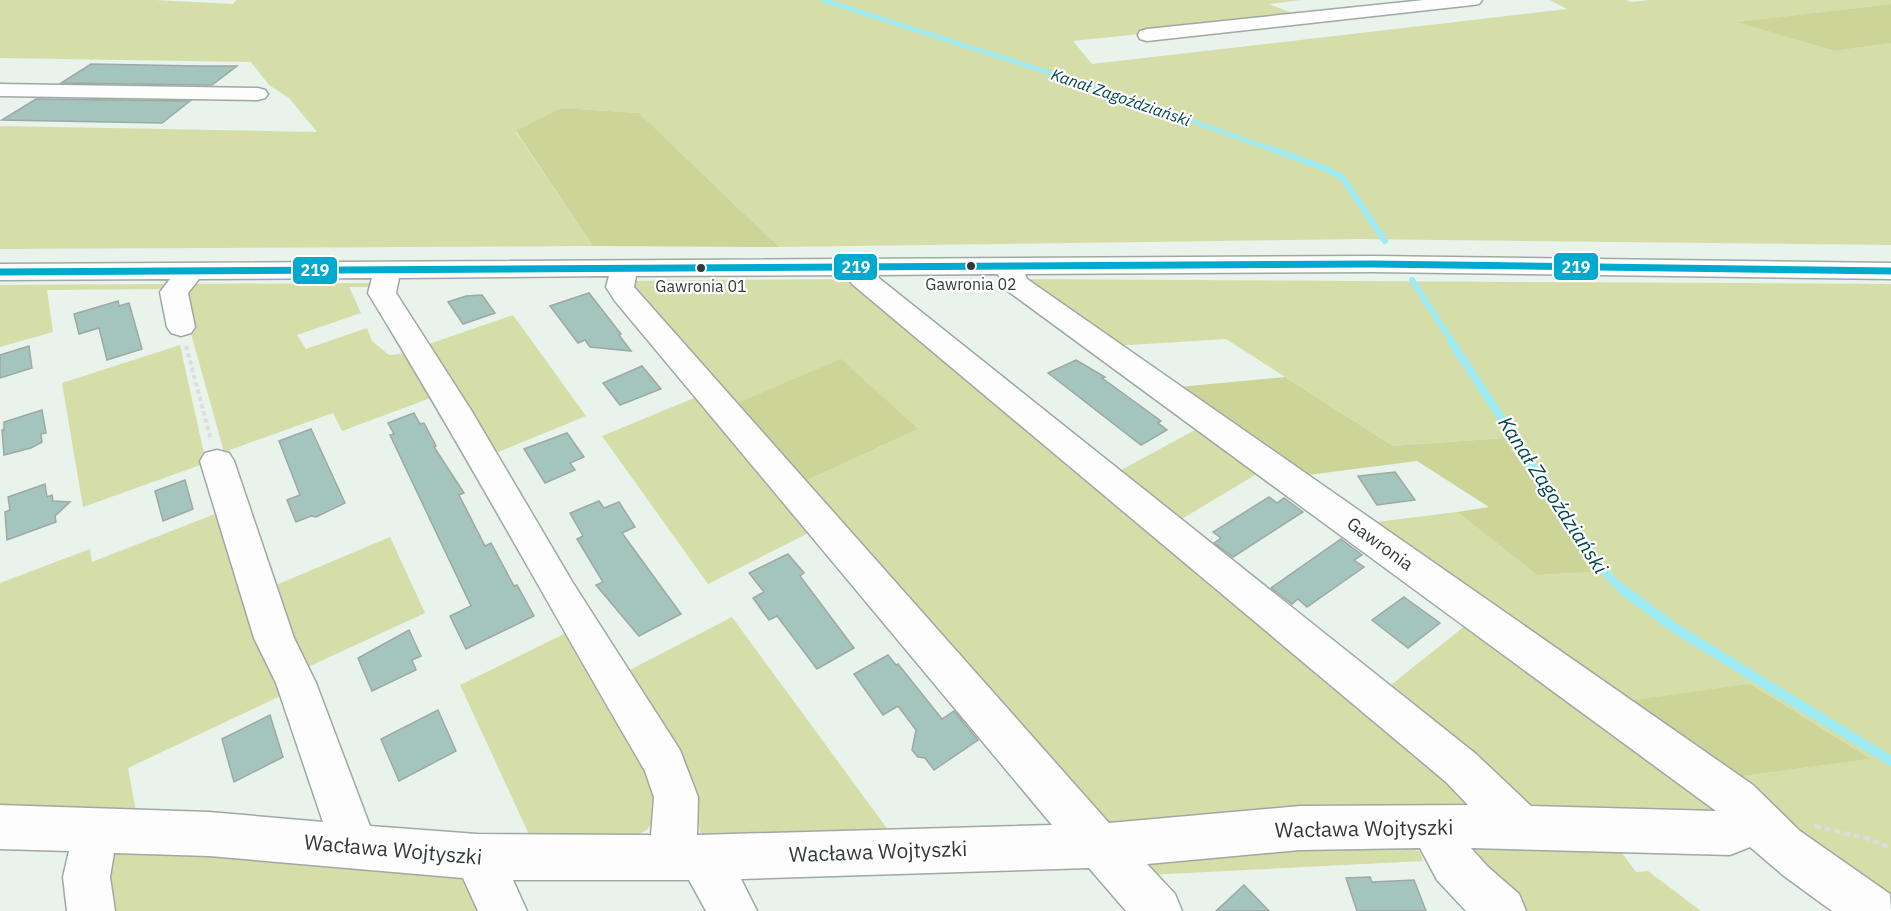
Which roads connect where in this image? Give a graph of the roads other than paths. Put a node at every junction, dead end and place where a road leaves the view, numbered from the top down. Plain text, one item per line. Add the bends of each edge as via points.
1 (1473, 0) edge
2 (1147, 34) dead end
3 (0, 90) edge
4 (258, 94) dead end
5 (1009, 266) junction
6 (625, 268) junction
7 (390, 270) junction
8 (191, 271) junction
9 (1891, 271) edge
10 (0, 272) edge
11 (862, 278) dead end
12 (181, 327) road end
13 (217, 461) road end
14 (1755, 823) junction
15 (1434, 826) junction
16 (1521, 826) junction
17 (0, 827) edge
18 (102, 829) junction
19 (1099, 846) junction
20 (355, 848) junction
21 (477, 857) junction
22 (687, 858) junction
23 (91, 911) edge
24 (503, 911) edge
25 (734, 911) edge
26 (1158, 911) edge
27 (1502, 911) edge
28 (1873, 911) edge

1 - 2 street
3 - 4 street
5 - 6 street
5 - 9 street via 1391,264
5 - 14 street, Gawronia via 1015,283 1737,800
6 - 7 street
6 - 19 street via 620,287 626,295
7 - 8 street
7 - 22 street via 382,293 665,764
8 - 10 street
8 - 12 street via 174,292
11 - 16 street via 1452,760
13 - 20 street via 274,638 296,683
14 - 16 street, Wacława Wojtyszki via 1731,833
14 - 28 street, Gawronia
15 - 16 street, Wacława Wojtyszki
15 - 19 street, Wacława Wojtyszki via 1300,828
15 - 27 street via 1461,876
17 - 18 street, Wacława Wojtyszki
18 - 20 street, Wacława Wojtyszki via 209,834
18 - 23 street via 85,867
19 - 22 street, Wacława Wojtyszki
19 - 26 street
20 - 21 street, Wacława Wojtyszki
21 - 22 street, Wacława Wojtyszki
21 - 24 street
22 - 25 street

